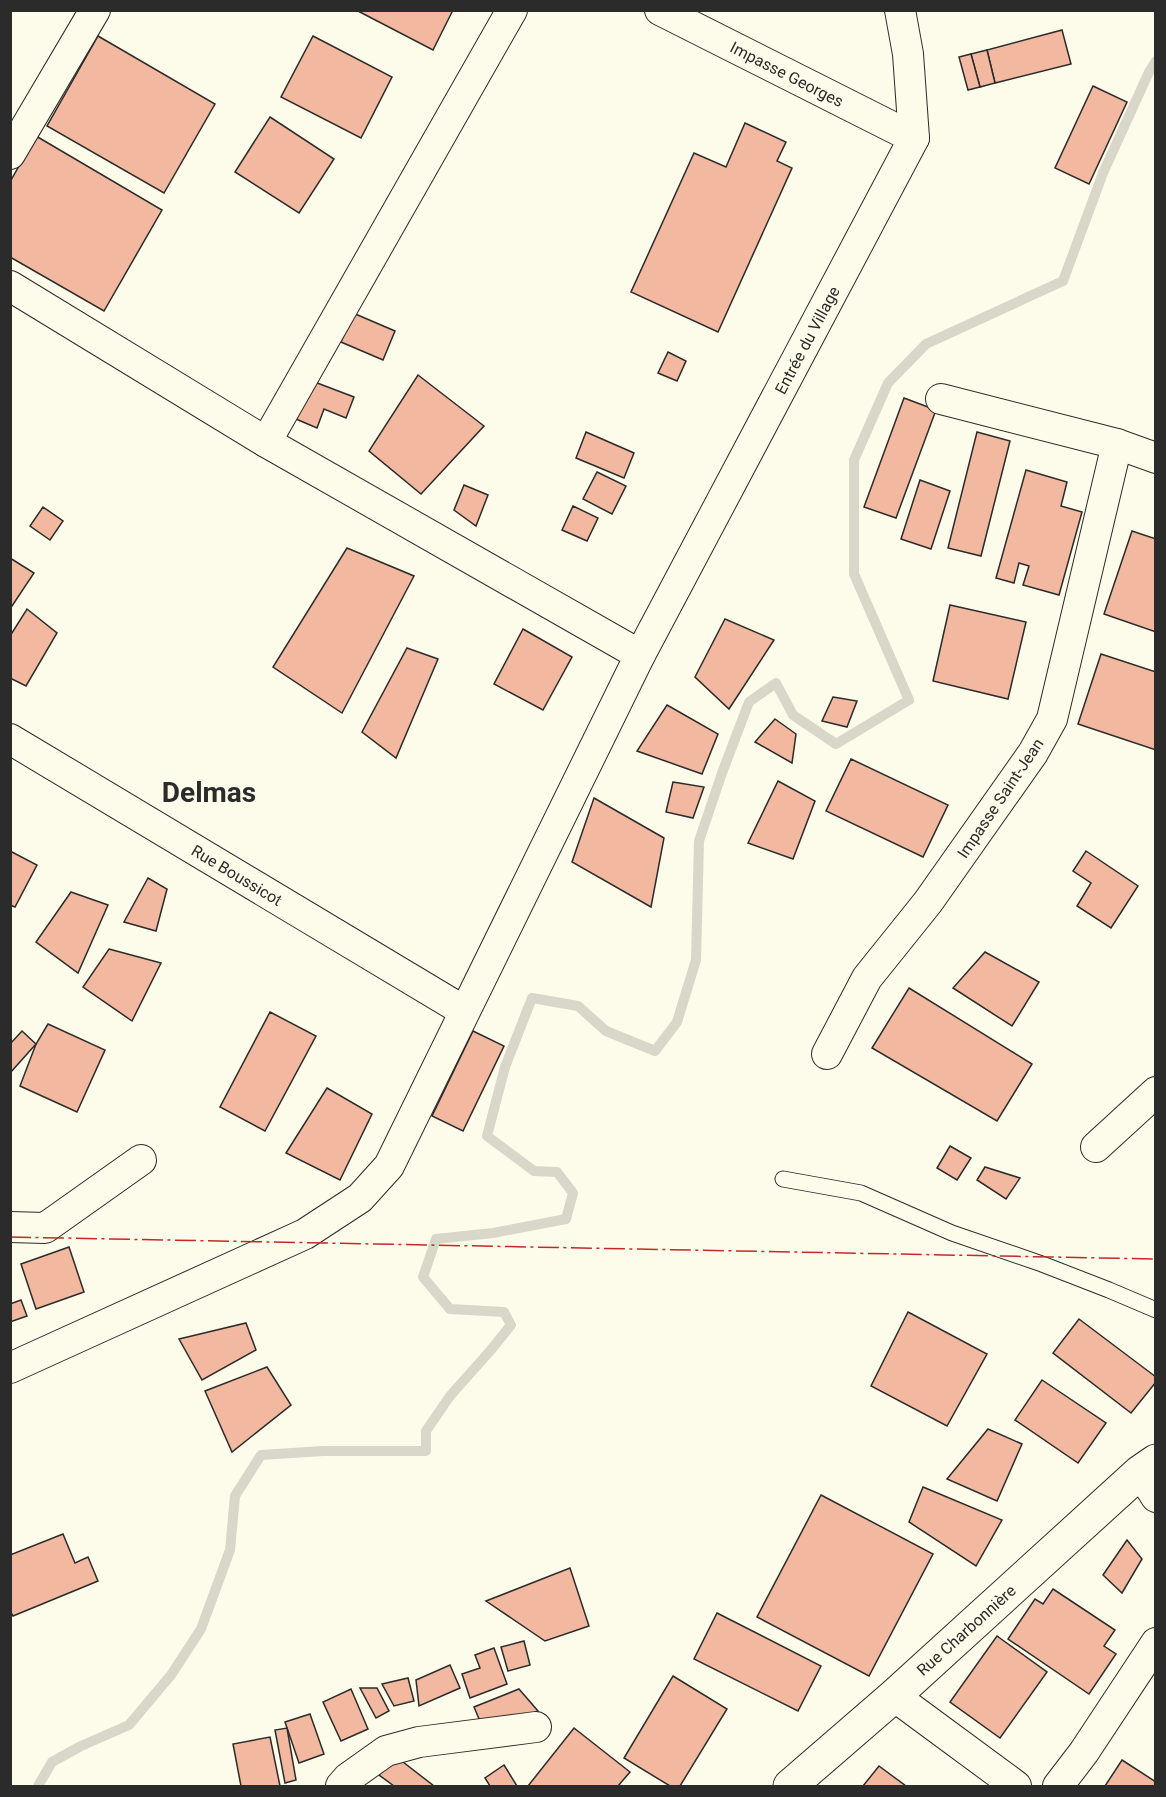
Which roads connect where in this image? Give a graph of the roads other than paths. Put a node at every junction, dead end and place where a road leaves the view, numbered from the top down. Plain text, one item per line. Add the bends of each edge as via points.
1 (95, 10) edge
2 (512, 10) edge
3 (660, 10) edge
4 (900, 10) edge
5 (914, 138) junction
6 (10, 154) edge
7 (10, 286) edge
8 (941, 399) dead end
9 (267, 442) junction
10 (1117, 444) junction
11 (1155, 458) edge
12 (640, 655) junction
13 (10, 739) edge
14 (464, 1011) junction
15 (827, 1054) dead end
16 (1155, 1092) edge
17 (1096, 1147) dead end
18 (141, 1160) dead end
19 (783, 1179) dead end
20 (10, 1227) edge
21 (1155, 1310) edge
22 (10, 1368) edge
23 (1150, 1477) edge
24 (1155, 1643) edge
25 (894, 1696) junction
26 (536, 1727) dead end
27 (341, 1786) edge
28 (790, 1786) edge
29 (1016, 1786) edge
30 (1058, 1786) edge

1 - 6 street
2 - 9 street
3 - 5 street, Impasse Georges
4 - 5 street via 908,54
5 - 12 street, Entrée du Village
7 - 9 street
8 - 10 street
9 - 12 street
10 - 11 street
10 - 15 street, Impasse Saint-Jean via 1052,719 1033,753 928,902 867,978
12 - 14 street, Entrée du Village
13 - 14 street, Rue Boussicot
14 - 22 street, Entrée du Village via 389,1166 360,1198 305,1234
16 - 17 street
18 - 20 street via 45,1228
19 - 21 lane via 861,1193 952,1233 1053,1268
23 - 25 street, Rue Charbonnière
24 - 30 street
25 - 28 street, Rue Charbonnière
25 - 29 street
26 - 27 street via 419,1742 386,1751

